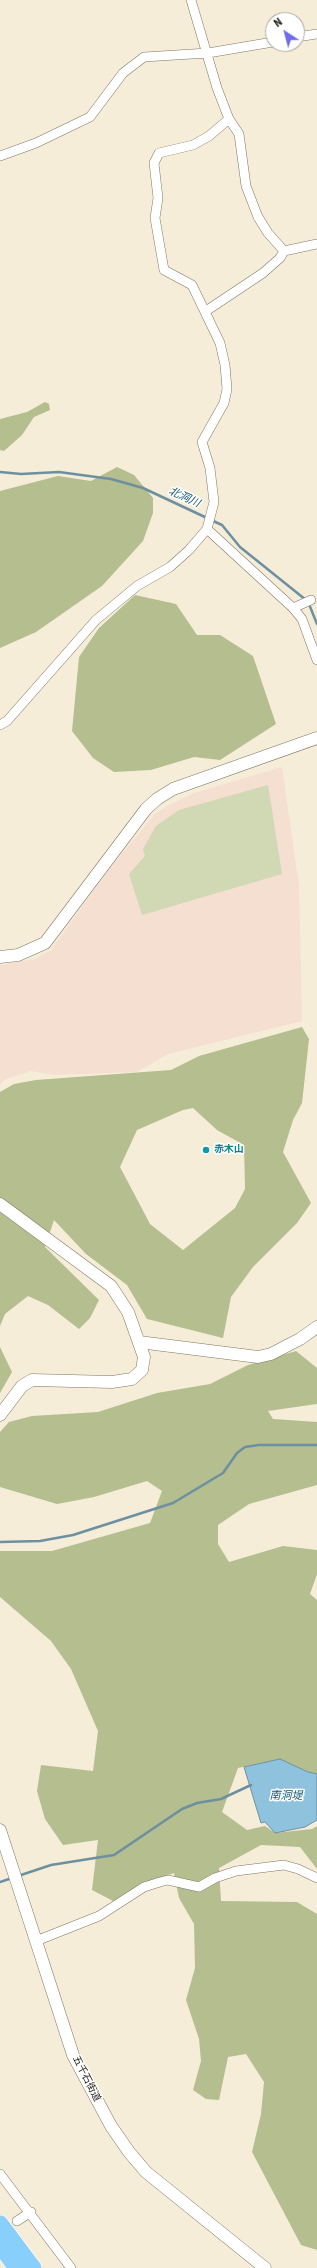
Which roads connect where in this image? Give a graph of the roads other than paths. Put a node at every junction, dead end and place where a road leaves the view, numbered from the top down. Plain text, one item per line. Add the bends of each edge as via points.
1 (191, 0) edge
2 (317, 34) edge
3 (305, 36) edge
4 (265, 43) edge
5 (208, 53) junction
6 (229, 119) junction
7 (0, 156) edge
8 (317, 244) edge
9 (284, 251) junction
10 (206, 312) junction
11 (207, 529) junction
12 (311, 600) dead end
13 (294, 608) junction
14 (317, 660) edge
15 (0, 726) edge
16 (317, 738) edge
17 (0, 958) edge
18 (0, 1204) edge
19 (317, 1327) edge
20 (140, 1342) junction
21 (0, 1415) edge
22 (0, 1830) edge
23 (317, 1878) edge
24 (36, 1941) junction
25 (0, 2174) edge
26 (31, 2212) junction
27 (17, 2221) dead end
28 (0, 2224) edge
29 (0, 2245) edge
30 (17, 2268) edge
31 (33, 2268) edge
32 (71, 2268) edge
33 (265, 2268) edge

1 - 5 street
2 - 3 street
4 - 5 street
5 - 6 street via 217,88
5 - 7 street via 144,57 123,73 90,117
6 - 9 street via 240,134 246,186 258,217
6 - 10 street via 209,136 193,145 159,153 154,163 158,198 155,218 164,270 192,285
8 - 9 street
9 - 10 street via 263,273
10 - 11 street via 220,343 227,388 224,403 202,442 210,468 214,502
11 - 13 street
11 - 15 street via 194,546 170,567 137,586 96,620
12 - 13 street
13 - 14 street via 302,619
16 - 17 street via 173,789 157,799 146,809 45,943 18,955
18 - 20 street via 111,1286 128,1312
19 - 20 street via 272,1354 258,1357
20 - 21 street via 144,1357 142,1370 132,1379 112,1382 32,1380 22,1386
22 - 24 street, 五千石街道
23 - 24 street via 298,1868 284,1865 236,1871 199,1887 168,1880 144,1887 100,1916
24 - 33 street, 五千石街道 via 73,2055 88,2086 129,2152 166,2190
25 - 26 street
26 - 27 street
26 - 32 street
28 - 31 highway
29 - 30 highway

